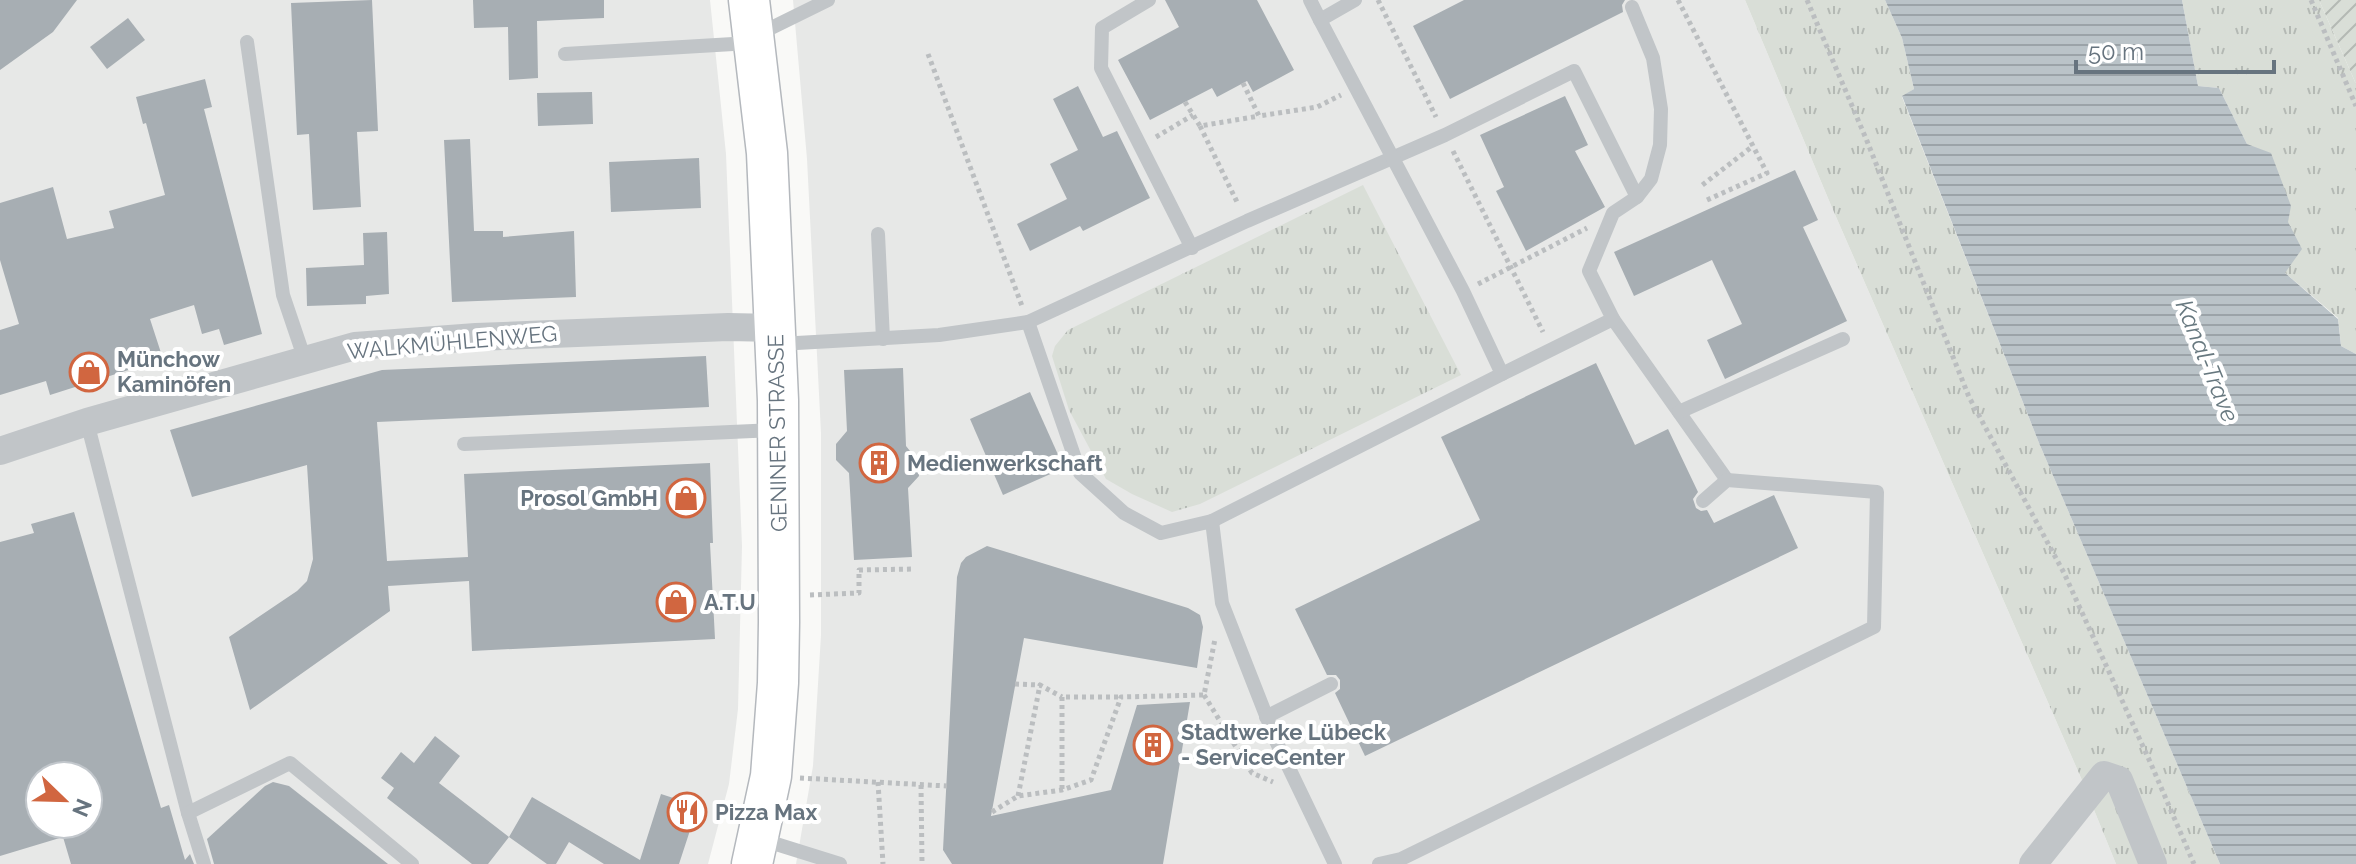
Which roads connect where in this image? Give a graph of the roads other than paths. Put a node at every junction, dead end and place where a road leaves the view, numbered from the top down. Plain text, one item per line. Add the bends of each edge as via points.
1 (828, 0) edge
2 (1149, 0) edge
3 (1310, 0) edge
4 (1355, 0) edge
5 (1632, 7) dead end
6 (1320, 20) junction
7 (752, 27) edge
8 (247, 42) dead end
9 (565, 54) dead end
10 (1393, 156) junction
11 (1637, 197) junction
12 (878, 234) dead end
13 (1192, 248) junction
14 (1613, 319) junction
15 (1028, 322) junction
16 (775, 336) junction
17 (883, 339) junction
18 (1843, 339) dead end
19 (305, 360) junction
20 (1502, 374) junction
21 (1679, 412) junction
22 (87, 422) junction
23 (778, 430) junction
24 (464, 444) dead end
25 (0, 451) edge
26 (1727, 480) junction
27 (1703, 501) dead end
28 (1212, 521) junction
29 (1331, 684) dead end
30 (1266, 717) junction
31 (188, 813) junction
32 (756, 851) edge
33 (204, 864) edge
34 (412, 864) edge
35 (840, 864) edge
36 (1335, 864) edge
37 (1379, 864) edge
38 (2033, 864) edge
39 (2153, 864) edge

1 - 7 lane
2 - 13 lane via 1102,28 1101,68
3 - 6 lane
4 - 6 lane
5 - 11 lane via 1653,58 1661,109 1660,145 1651,179
6 - 10 lane
7 - 9 lane
7 - 16 main road, GENINER STRASSE via 767,153
8 - 19 lane via 283,295
10 - 11 lane via 1574,71
10 - 13 lane
10 - 20 lane
11 - 14 lane via 1613,213 1589,271
12 - 17 lane
13 - 15 lane
14 - 20 lane
14 - 21 lane
15 - 17 lane
15 - 28 lane via 1080,473 1124,513 1161,533
16 - 17 lane
16 - 19 street, WALKMÜHLENWEG via 728,327 476,337 355,346
16 - 23 main road, GENINER STRASSE
18 - 21 lane
19 - 22 street, WALKMÜHLENWEG
20 - 28 lane
21 - 26 lane
22 - 25 street, WALKMÜHLENWEG
22 - 31 lane
23 - 24 lane
23 - 32 main road, GENINER STRASSE via 778,683 771,776
26 - 27 lane
26 - 37 lane via 1877,492 1874,627 1401,859
28 - 30 lane via 1222,603
29 - 30 lane
30 - 36 lane
31 - 33 lane
31 - 34 lane via 290,763
32 - 35 lane
38 - 39 street via 2104,775 2119,780

